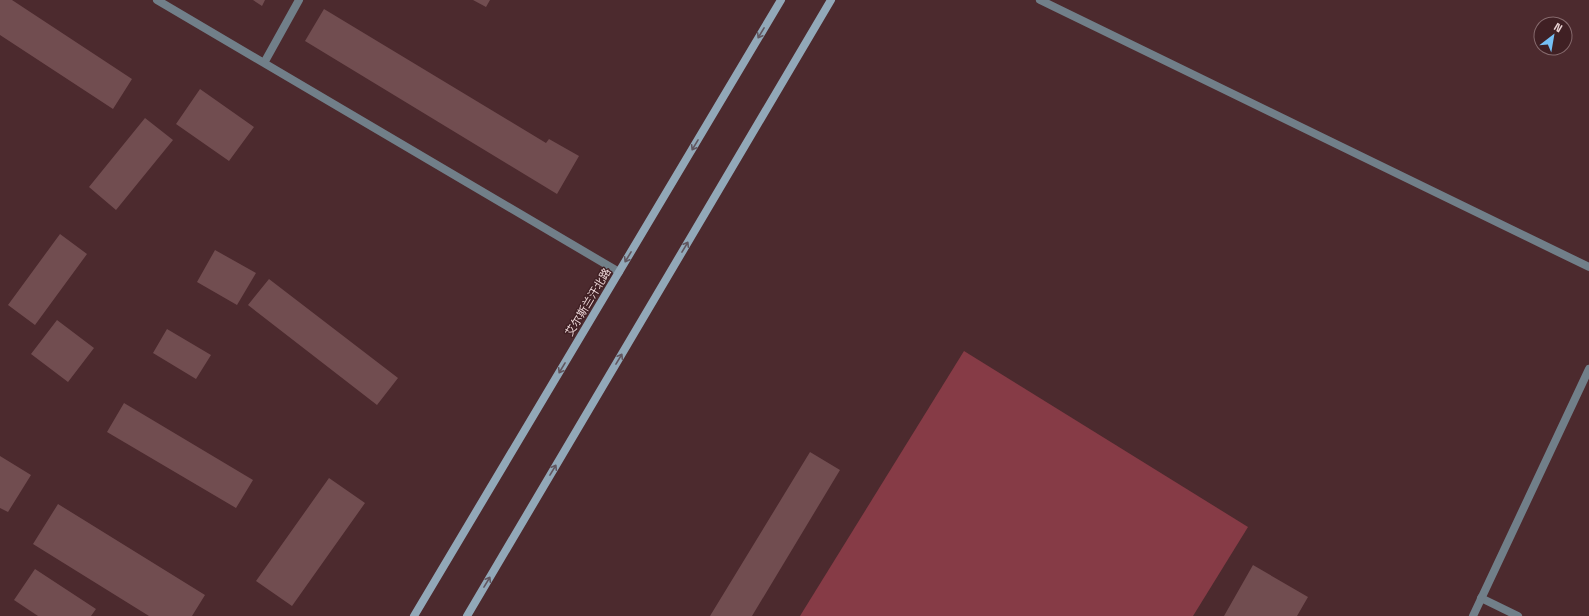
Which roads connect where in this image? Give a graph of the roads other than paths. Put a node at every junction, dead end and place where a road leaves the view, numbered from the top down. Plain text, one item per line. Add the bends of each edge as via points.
1 (157, 0) edge
2 (299, 0) edge
3 (781, 0) edge
4 (831, 0) edge
5 (1040, 0) edge
6 (264, 63) junction
7 (1589, 267) edge
8 (619, 272) junction
9 (1589, 369) edge
10 (1481, 598) junction
11 (414, 616) edge
12 (467, 616) edge
13 (1473, 616) edge
14 (1518, 616) edge

1 - 6 street
2 - 6 street
3 -> 8 main road, 艾尔斯兰汗北路
12 -> 4 main road
5 - 7 street
6 - 8 street
8 -> 11 main road, 艾尔斯兰汗北路
9 - 10 street
10 - 13 street
10 - 14 street

